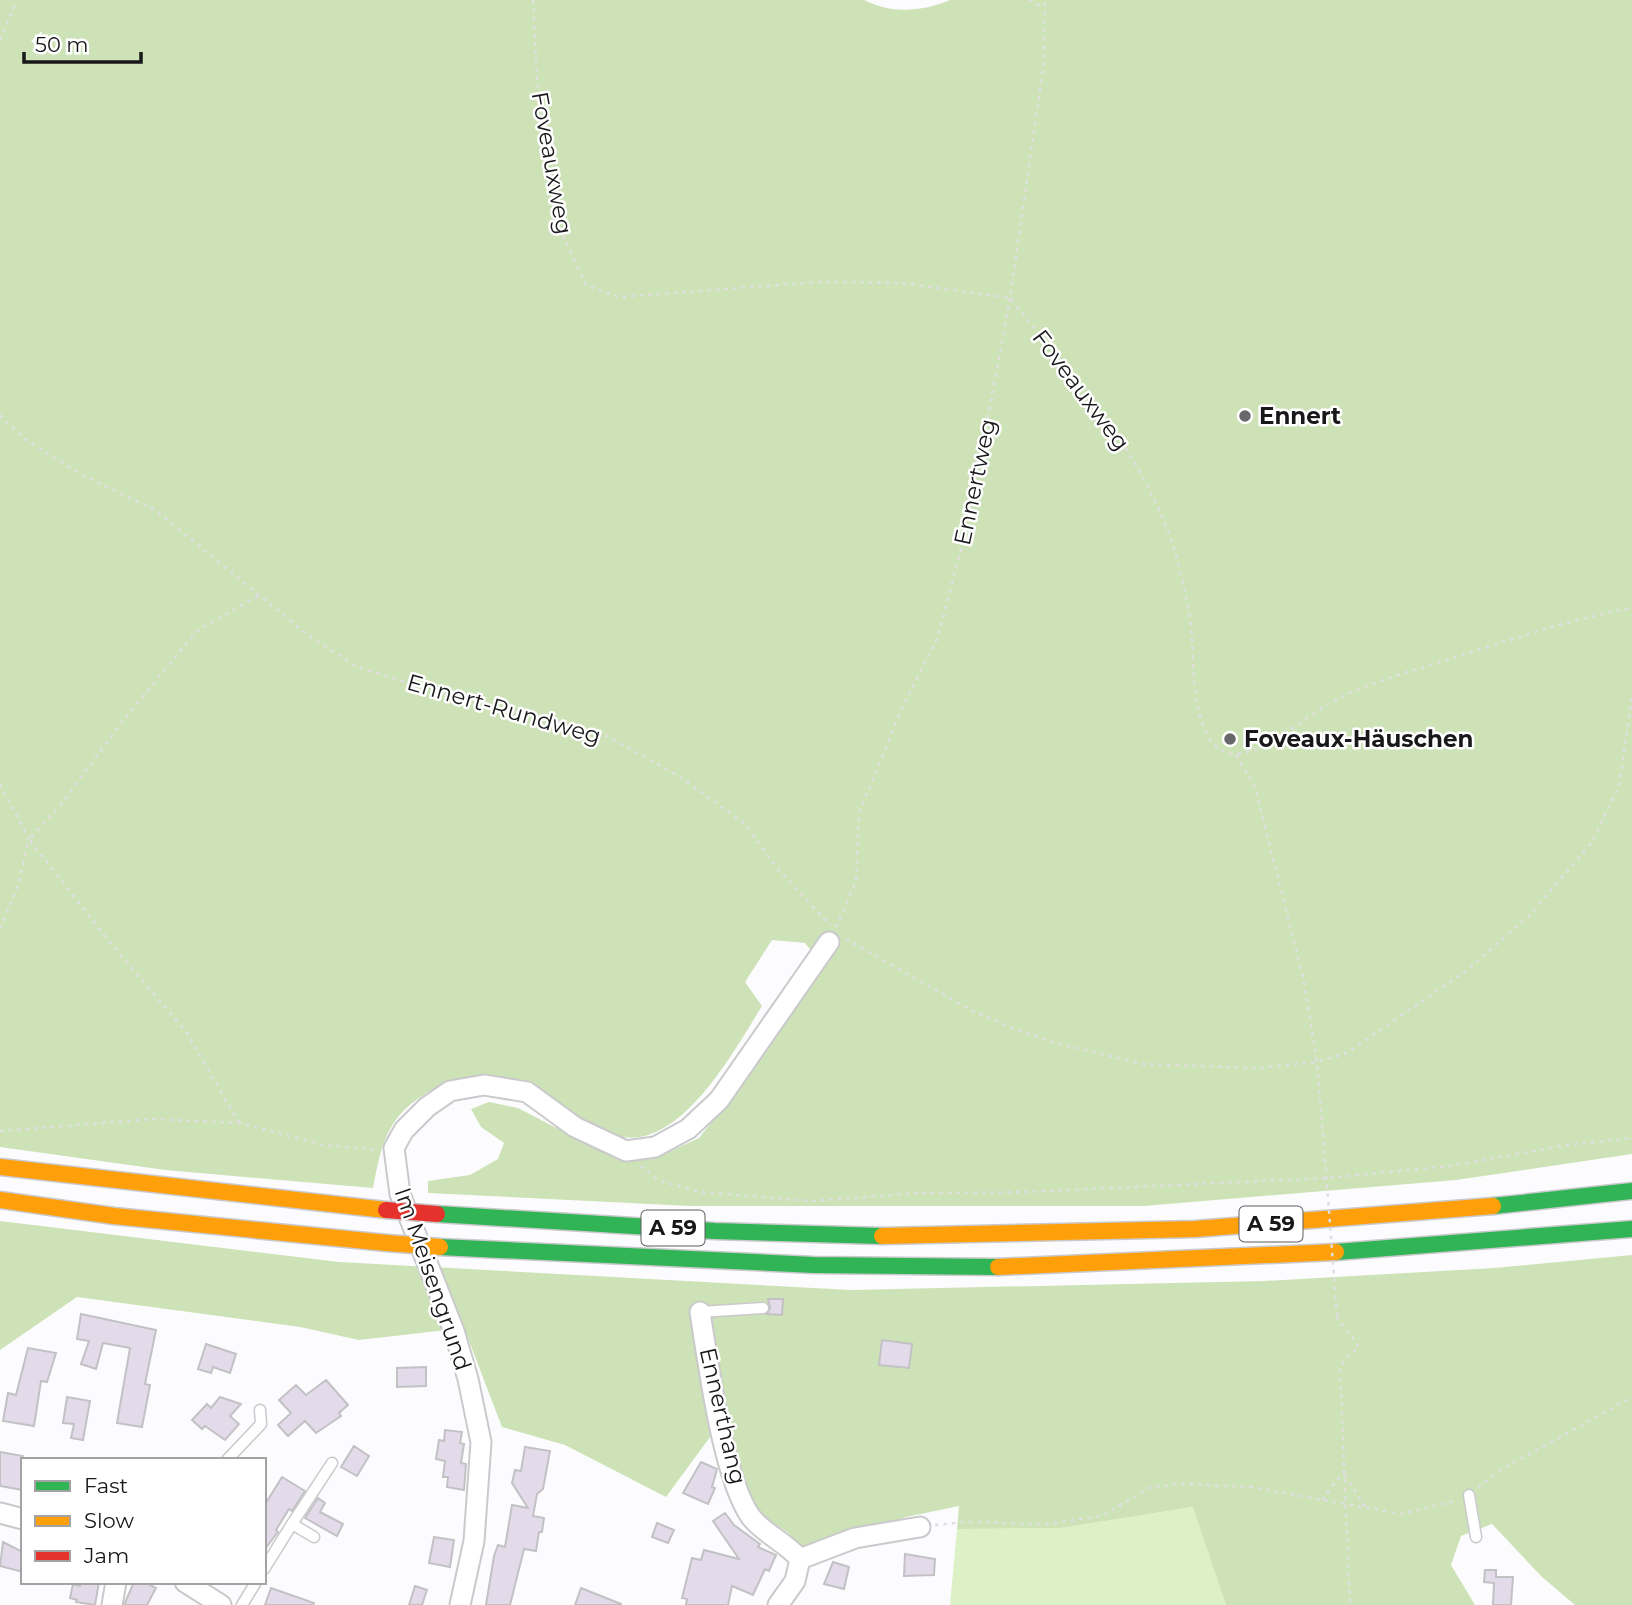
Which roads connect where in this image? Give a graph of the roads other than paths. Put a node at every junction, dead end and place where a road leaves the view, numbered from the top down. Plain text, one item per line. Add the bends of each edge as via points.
1 (832, 936) road end
2 (0, 1167) edge
3 (1632, 1191) edge
4 (0, 1200) edge
5 (1632, 1229) edge
6 (763, 1308) dead end
7 (700, 1312) joint
8 (260, 1410) dead end
9 (229, 1458) edge
10 (332, 1463) dead end
11 (1469, 1494) road end
12 (0, 1513) edge
13 (21, 1518) edge
14 (292, 1524) junction
15 (920, 1527) road end
16 (314, 1538) dead end
17 (1476, 1538) dead end
18 (804, 1558) junction
19 (266, 1566) edge
20 (116, 1584) edge
21 (188, 1584) edge
22 (255, 1584) edge
23 (111, 1605) edge
24 (221, 1605) edge
25 (242, 1605) edge
26 (460, 1605) edge
27 (778, 1605) edge

1 - 26 street, Im Meisengrund via 719,1100 688,1129 655,1147 626,1151 575,1127 527,1092 484,1085 450,1091 404,1130 394,1148 400,1194 454,1331 481,1442 474,1541
2 - 3 highway, A 59, bridge via 386,1210 756,1233 1088,1232 1494,1208
4 - 5 highway, A 59, bridge via 387,1243 759,1264 1037,1266 1354,1253
6 - 7 lane, Ennerthang
7 - 18 street, Ennerthang via 735,1482 752,1518
8 - 9 lane via 261,1424
10 - 14 lane
11 - 17 lane
12 - 13 street
14 - 16 lane
14 - 19 lane
15 - 18 street via 855,1538
18 - 27 street
20 - 23 street
21 - 24 street
22 - 25 lane

